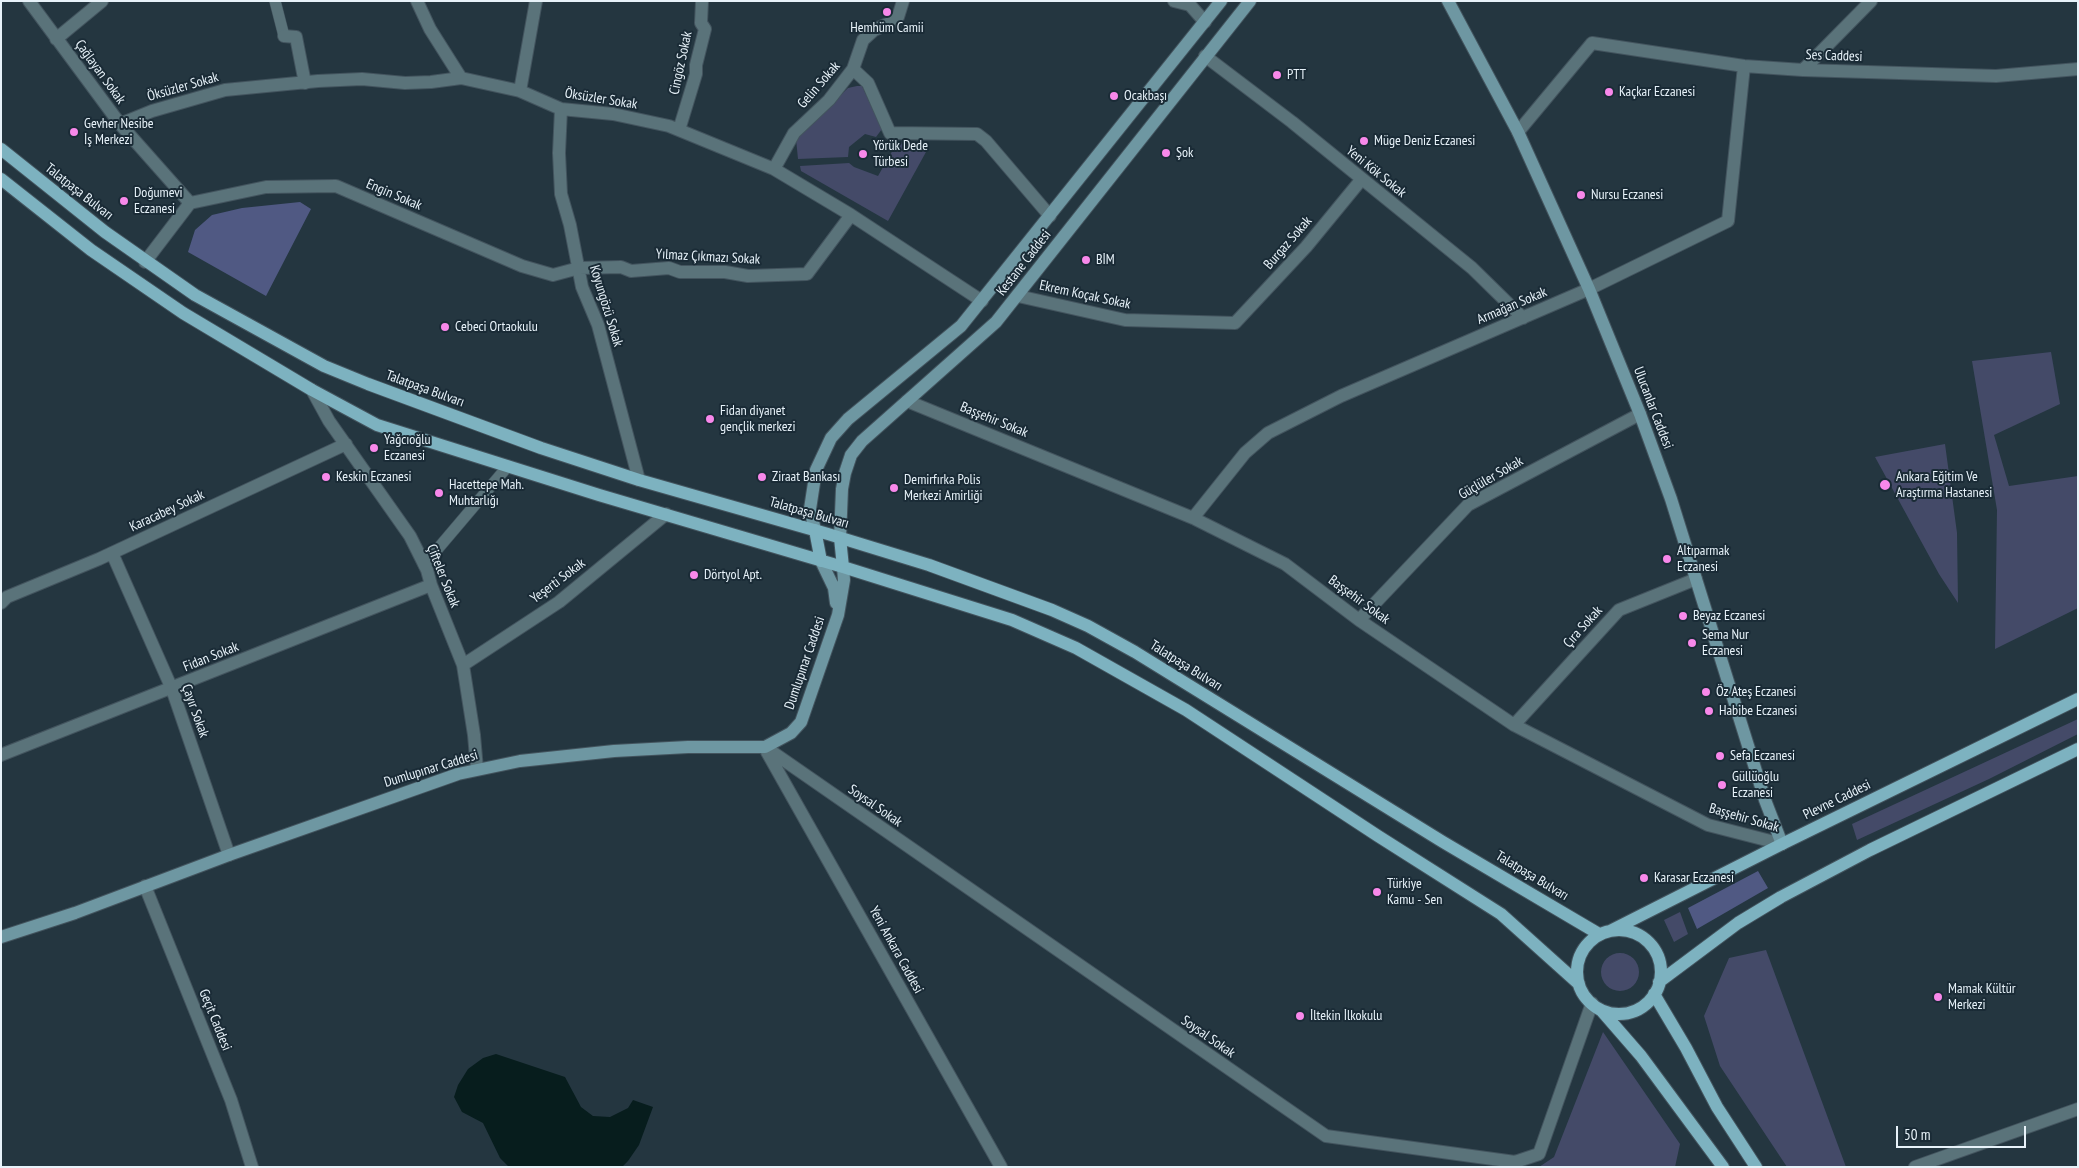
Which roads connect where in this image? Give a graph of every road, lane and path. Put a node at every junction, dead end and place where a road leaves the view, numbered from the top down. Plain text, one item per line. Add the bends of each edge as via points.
1 (29, 1) edge
2 (102, 1) edge
3 (275, 1) edge
4 (417, 1) edge
5 (536, 1) edge
6 (702, 1) edge
7 (903, 1) edge
8 (1174, 1) edge
9 (1221, 1) edge
10 (1250, 1) edge
11 (1448, 1) edge
12 (1871, 1) edge
13 (1205, 22) junction
14 (284, 36) joint
15 (56, 38) junction
16 (1205, 56) junction
17 (1744, 66) junction
18 (853, 69) junction
19 (2078, 69) edge
20 (1803, 70) junction
21 (461, 78) junction
22 (305, 83) junction
23 (520, 91) junction
24 (561, 109) junction
25 (120, 124) junction
26 (679, 130) junction
27 (1518, 132) junction
28 (1, 148) edge
29 (774, 169) junction
30 (1, 179) edge
31 (1361, 180) junction
32 (190, 203) junction
33 (851, 215) junction
34 (1050, 216) junction
35 (145, 262) junction
36 (578, 268) junction
37 (1589, 289) junction
38 (1018, 296) junction
39 (982, 301) junction
40 (1523, 318) junction
41 (1235, 324) joint
42 (312, 390) junction
43 (907, 401) junction
44 (1640, 414) junction
45 (346, 444) junction
46 (508, 466) junction
47 (639, 480) junction
48 (666, 514) junction
49 (1193, 518) junction
50 (815, 530) junction
51 (840, 538) junction
52 (112, 553) junction
53 (822, 560) junction
54 (424, 565) junction
55 (843, 567) junction
56 (1696, 579) junction
57 (431, 585) junction
58 (1, 603) edge
59 (838, 615) junction
60 (1359, 620) junction
61 (463, 665) junction
62 (172, 689) junction
63 (2078, 699) edge
64 (1514, 726) junction
65 (765, 747) junction
66 (2078, 749) edge
67 (1, 755) edge
68 (477, 769) junction
69 (1782, 844) junction
70 (229, 855) junction
71 (145, 886) junction
72 (1605, 932) junction
73 (1, 937) edge
74 (1578, 984) junction
75 (1657, 988) junction
76 (1596, 1006) junction
77 (2078, 1109) edge
78 (252, 1167) edge
79 (1001, 1167) edge
80 (1723, 1167) edge
81 (1756, 1167) edge
82 (1915, 1167) edge

1 - 15 street, Çağlayan Sokak
2 - 15 street
3 - 14 street
4 - 21 street via 430,29
5 - 23 street
6 - 26 street, Cingöz Sokak via 701,23 705,29 696,74
7 - 18 street, Gelin Sokak via 898,17 863,40
8 - 13 street via 1190,5
9 - 13 main road, Kestane Caddesi
10 - 16 main road, Kestane Caddesi
11 - 27 main road, Ulucanlar Caddesi
12 - 20 street
13 - 34 main road, Kestane Caddesi
14 - 22 street via 296,37
15 - 25 street, Çağlayan Sokak
16 - 31 street, Yeni Kök Sokak
16 - 38 main road, Kestane Caddesi
17 - 20 street, Ses Caddesi
17 - 27 street, Ses Caddesi via 1592,43
17 - 37 street, Armağan Sokak via 1728,221
18 - 29 street, Gelin Sokak via 794,134
18 - 34 street via 868,83 890,133 977,134
19 - 20 street, Ses Caddesi via 1996,76
21 - 22 street, Öksüzler Sokak via 405,83 362,80
21 - 23 street, Öksüzler Sokak
22 - 25 street, Öksüzler Sokak via 225,90 152,111
23 - 24 street, Öksüzler Sokak
24 - 26 street, Öksüzler Sokak via 613,114
24 - 36 street, Koyungözü Sokak via 561,194
25 - 32 street, Çağlayan Sokak
26 - 29 street, Öksüzler Sokak
27 - 37 main road, Ulucanlar Caddesi
28 - 35 main road, Talatpaşa Bulvarı
29 - 33 street, Öksüzler Sokak
30 - 42 main road via 134,280
31 - 40 street, Yeni Kök Sokak via 1472,268
31 - 41 street, Burgaz Sokak via 1306,247
32 - 35 street
32 - 36 street, Engin Sokak via 266,187 336,186 522,266 553,274
33 - 36 street, Yılmaz Çıkmazı Sokak via 807,274 748,276 725,272 680,272 669,268 630,271 621,267
33 - 39 street, Öksüzler Sokak
34 - 39 main road, Kestane Caddesi
35 - 47 main road, Talatpaşa Bulvarı via 194,295 324,366 542,448
36 - 47 street, Koyungözü Sokak via 582,287 598,325
37 - 40 street, Armağan Sokak
37 - 44 main road, Ulucanlar Caddesi
38 - 41 street, Ekrem Koçak Sokak via 1125,320
38 - 43 main road, Kestane Caddesi via 996,322
39 - 50 main road, Kestane Caddesi via 961,326 848,419 831,438 816,470 810,509
40 - 49 street, Armağan Sokak via 1341,396 1268,433 1245,453
42 - 45 street, Çifteler Sokak
42 - 46 main road via 377,425
43 - 49 street, Başşehir Sokak
43 - 51 main road, Kestane Caddesi via 862,441 852,456 842,489
44 - 56 main road, Ulucanlar Caddesi
44 - 60 street, Güçlüler Sokak via 1468,506
45 - 52 street, Karacabey Sokak
45 - 54 street, Çifteler Sokak via 410,536
46 - 48 main road
46 - 54 street
47 - 50 main road, Talatpaşa Bulvarı
48 - 53 main road
48 - 61 street, Yeşerti Sokak via 559,602
49 - 60 street, Başşehir Sokak via 1285,564
50 - 51 main road, Talatpaşa Bulvarı
50 - 53 main road
51 - 55 main road
51 - 72 main road, Talatpaşa Bulvarı via 929,565 1088,626 1443,842
52 - 58 street, Karacabey Sokak via 7,597
52 - 62 street, Çayır Sokak
53 - 55 main road
53 - 59 main road, Dumlupınar Caddesi via 834,588
54 - 57 street, Çifteler Sokak
55 - 59 main road, Dumlupınar Caddesi
55 - 74 main road via 1012,620 1133,678 1501,914
56 - 64 street, Çıra Sokak via 1619,610
56 - 69 main road, Ulucanlar Caddesi via 1764,800
57 - 61 street, Çifteler Sokak
57 - 62 street, Fidan Sokak
59 - 65 main road, Dumlupınar Caddesi via 801,722 791,733
60 - 64 street, Başşehir Sokak
61 - 68 street, Çifteler Sokak
62 - 67 street, Fidan Sokak
62 - 70 street, Çayır Sokak
63 - 69 main road, Plevne Caddesi
64 - 69 street, Başşehir Sokak via 1708,826
65 - 68 main road, Dumlupınar Caddesi via 614,751
65 - 76 street, Soysal Sokak via 1326,1136 1515,1162 1538,1154
65 - 79 street, Yeni Ankara Caddesi
66 - 75 main road via 1781,897 1738,923
68 - 70 main road, Dumlupınar Caddesi
69 - 72 main road, Plevne Caddesi
70 - 71 main road, Dumlupınar Caddesi
71 - 73 main road, Dumlupınar Caddesi
71 - 78 street, Geçit Caddesi via 231,1100
72 - 74 main road via 1584,949 1579,960
72 - 75 main road, Talatpaşa Bulvarı via 1628,931 1650,945 1659,963
74 - 76 main road
75 - 76 main road via 1636,1010 1612,1013
75 - 81 main road, Talatpaşa Bulvarı via 1717,1107
76 - 80 main road via 1641,1056
77 - 82 street

